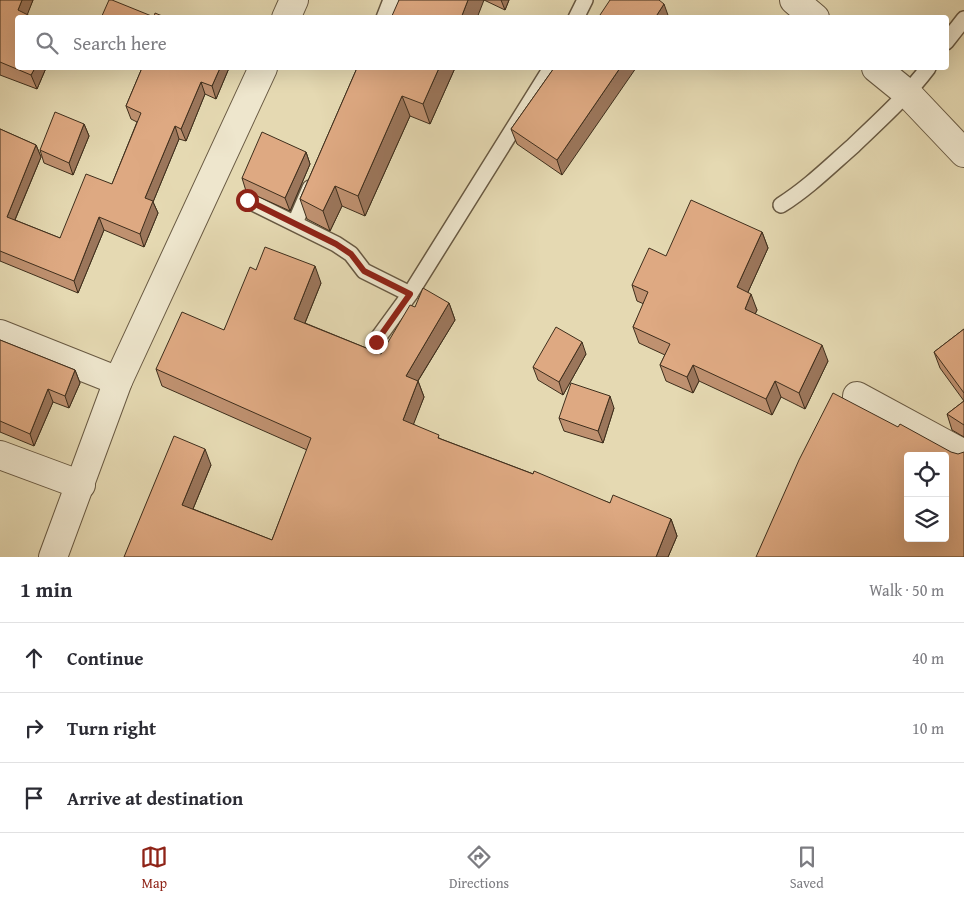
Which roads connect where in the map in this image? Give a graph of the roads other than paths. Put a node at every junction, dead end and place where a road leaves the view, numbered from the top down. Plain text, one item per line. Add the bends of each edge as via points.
1 (294, 0) edge
2 (391, 0) edge
3 (585, 0) edge
4 (794, 0) edge
5 (287, 15) edge
6 (385, 15) edge
7 (578, 15) edge
8 (812, 15) edge
9 (964, 19) edge
10 (949, 38) edge
11 (261, 70) edge
12 (550, 70) edge
13 (878, 70) edge
14 (926, 70) edge
15 (908, 94) junction
16 (964, 153) edge
17 (315, 177) edge
18 (247, 200) dead end
19 (781, 205) dead end
20 (295, 223) junction
21 (410, 294) junction
22 (0, 334) edge
23 (376, 342) dead end
24 (118, 381) junction
25 (857, 396) dead end
26 (964, 454) edge
27 (0, 455) edge
28 (82, 485) junction
29 (53, 557) edge

1 - 5 street
2 - 6 lane
3 - 7 lane
4 - 8 street
9 - 10 lane
11 - 24 street
12 - 21 lane
13 - 15 street
14 - 15 lane
15 - 16 street
15 - 19 lane via 805,190
17 - 20 lane
18 - 20 lane
20 - 21 lane via 351,254 364,271
21 - 23 lane
22 - 24 street
24 - 28 street
25 - 26 street
27 - 28 street
28 - 29 street

